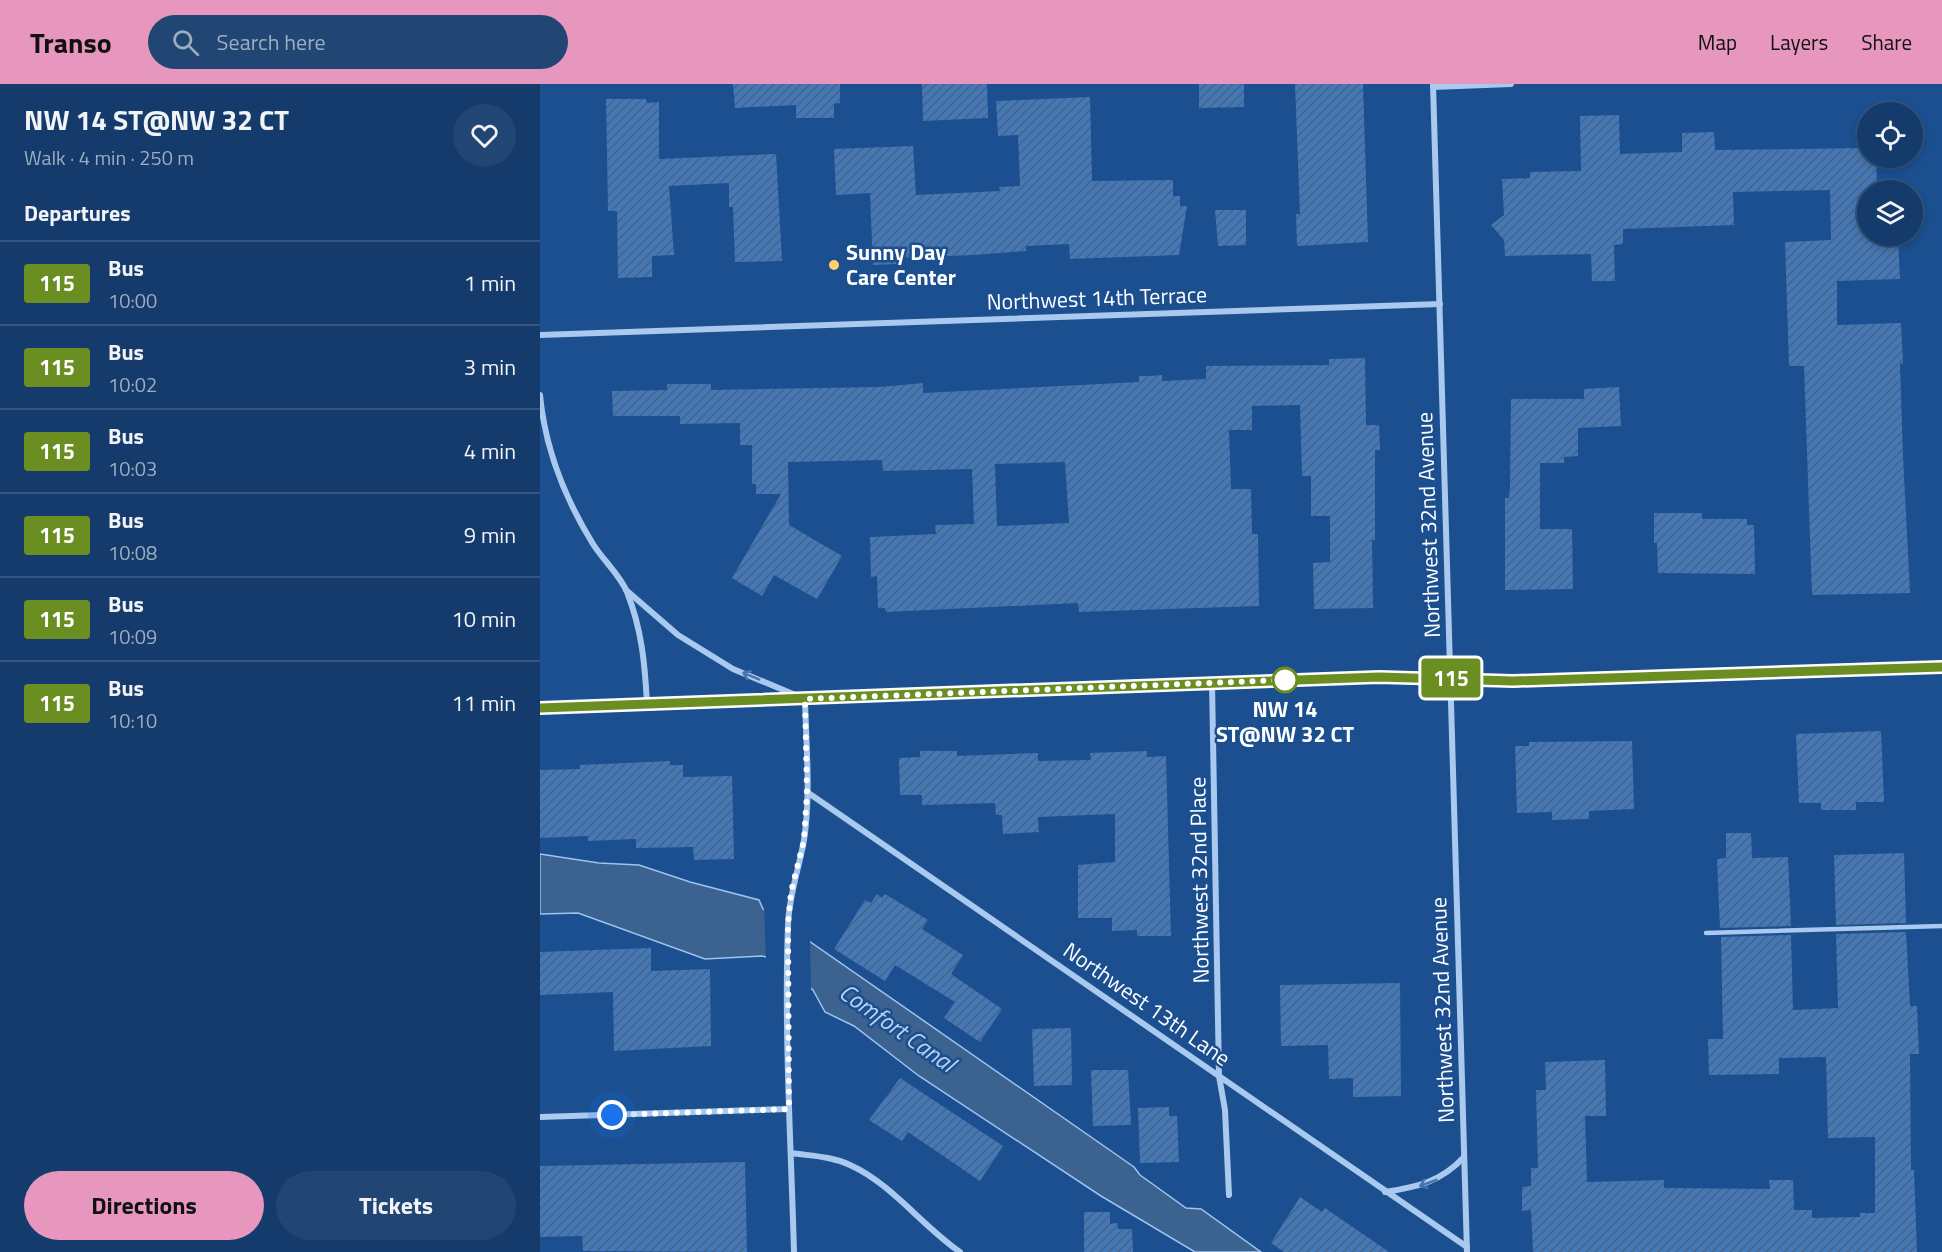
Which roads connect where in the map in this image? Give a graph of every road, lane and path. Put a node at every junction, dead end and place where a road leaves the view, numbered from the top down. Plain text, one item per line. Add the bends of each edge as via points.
1 (1511, 84) edge
2 (1433, 86) edge
3 (1440, 304) junction
4 (540, 335) edge
5 (540, 395) edge
6 (626, 590) junction
7 (1942, 667) edge
8 (1451, 678) junction
9 (1212, 683) junction
10 (805, 699) junction
11 (647, 704) junction
12 (540, 708) edge
13 (807, 792) junction
14 (1942, 926) edge
15 (1706, 933) dead end
16 (1219, 1076) junction
17 (789, 1109) junction
18 (540, 1118) edge
19 (791, 1154) junction
20 (1464, 1157) junction
21 (1385, 1192) junction
22 (1229, 1196) dead end
23 (1467, 1249) edge
24 (794, 1252) edge
25 (960, 1252) edge

1 - 2 street
2 - 3 street, Northwest 32nd Avenue
3 - 4 street, Northwest 14th Terrace
3 - 8 street, Northwest 32nd Avenue
5 - 6 street via 549,448 564,490 594,545
10 -> 6 street via 733,669 678,635
6 - 11 street via 644,646
7 - 8 street via 1513,681
8 - 9 street
8 - 20 street, Northwest 32nd Avenue
9 - 10 street
9 - 16 street, Northwest 32nd Place
10 - 11 street
10 - 13 street
11 - 12 street
13 - 16 street, Northwest 13th Lane
13 - 17 street via 804,840 791,892 788,924
14 - 15 lane
16 - 21 street, Northwest 13th Lane
16 - 22 street, Northwest 32nd Place via 1225,1110
17 - 18 street
17 - 19 street
19 - 24 street
19 - 25 street via 829,1157 851,1165 873,1178
20 -> 21 street via 1437,1180
20 - 23 street, Northwest 32nd Avenue
21 - 23 street, Northwest 13th Lane

